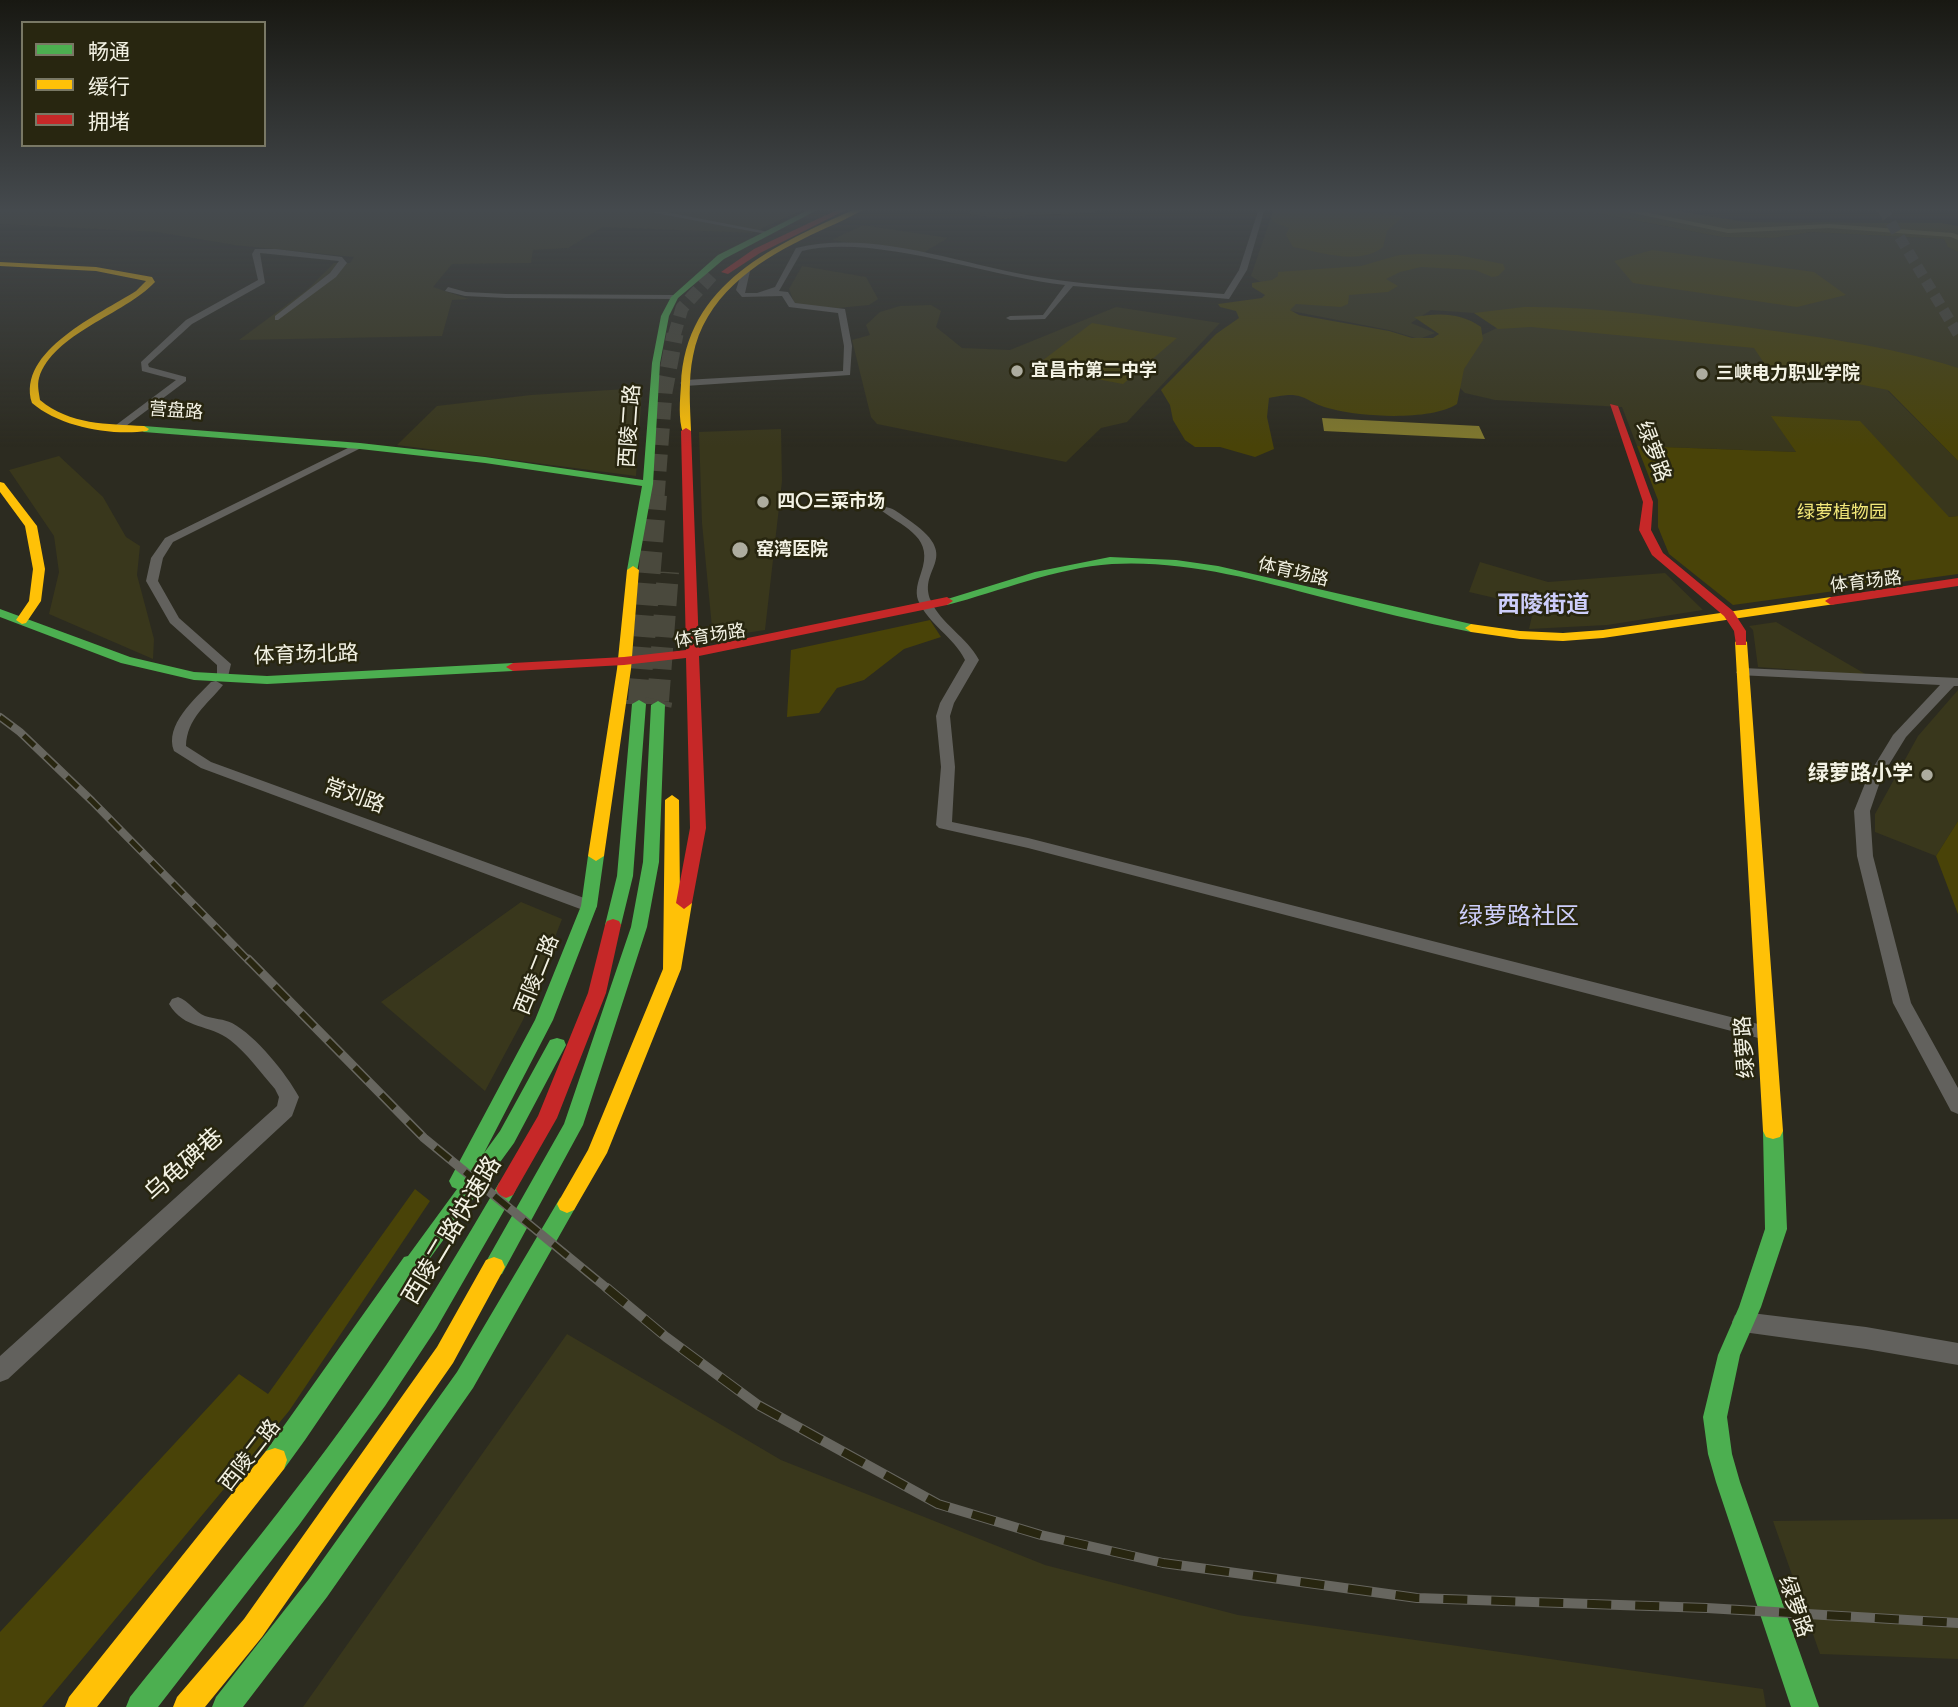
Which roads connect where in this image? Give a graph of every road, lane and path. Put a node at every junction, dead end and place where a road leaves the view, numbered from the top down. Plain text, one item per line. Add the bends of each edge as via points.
1 (146, 288) edge
2 (250, 288) edge
3 (316, 288) edge
4 (699, 288) edge
5 (728, 288) edge
6 (741, 288) edge
7 (779, 288) edge
8 (1068, 288) edge
9 (1123, 288) edge
10 (1232, 288) edge
11 (448, 289) dead end
12 (765, 293) junction
13 (712, 303) junction
14 (684, 309) junction
15 (278, 317) dead end
16 (1010, 317) dead end
17 (685, 383) junction
18 (1613, 406) dead end
19 (119, 427) junction
20 (360, 446) junction
21 (648, 484) junction
22 (0, 485) edge
23 (886, 509) dead end
24 (1958, 582) edge
25 (1958, 590) edge
26 (931, 609) junction
27 (0, 613) edge
28 (1731, 617) junction
29 (22, 620) junction
30 (0, 623) edge
31 (692, 657) junction
32 (624, 665) junction
33 (1743, 671) junction
34 (219, 682) junction
35 (1954, 682) edge
36 (639, 704) tunnel mouth
37 (669, 708) tunnel mouth
38 (673, 785) dead end
39 (625, 876) junction
40 (589, 906) junction
41 (672, 969) junction
42 (178, 1004) dead end
43 (572, 1012) dead end
44 (1766, 1033) junction
45 (562, 1035) dead end
46 (1958, 1106) edge
47 (404, 1279) junction
48 (1743, 1322) junction
49 (1958, 1354) edge
50 (0, 1371) edge
51 (79, 1707) edge
52 (140, 1707) edge
53 (187, 1707) edge
54 (226, 1707) edge
55 (1805, 1707) edge

1 - 19 main road, 营盘路 via 75,335 50,356 34,379 35,401 50,415
2 - 19 street via 189,323 153,353 145,369 183,379
3 - 15 street
4 - 14 main road, 西陵二路
5 - 13 main road, 西陵二路
6 - 12 street via 740,293 748,296
7 - 12 street
8 - 16 street via 1045,317
9 - 10 street via 1226,297
11 - 14 street via 486,296
12 - 17 street via 785,294 792,305 842,311 847,373
13 - 14 main road, 西陵二路
13 - 14 main road
14 - 17 main road, 西陵二路 via 693,336
14 - 21 main road, 西陵二路 via 664,320 656,363
17 - 31 main road, 西陵二路
18 - 28 main road, 绿萝路 via 1648,502 1645,530 1658,555
19 - 20 main road, 营盘路
20 - 21 main road, 营盘路
20 - 34 street via 169,540 157,558 152,582 174,620 224,664
21 - 32 main road, 西陵二路 via 632,575
22 - 29 main road via 31,526 39,569 35,601
23 - 26 street via 929,545 932,562 922,597
24 - 28 main road, 体育场路
25 - 28 main road, 体育场路
26 - 28 main road, 体育场路 via 1073,574 1138,565 1220,576 1521,640 1610,640
26 - 31 main road, 体育场路
26 - 44 street via 966,645 972,660 943,716 948,767 944,825
27 - 29 main road, 体育场北路
28 - 33 main road, 绿萝路 via 1740,631
29 - 34 main road, 体育场北路 via 123,660
30 - 34 main road, 体育场北路 via 163,679
31 - 32 main road, 体育场路
31 - 41 main road, 西陵二路 via 698,828
32 - 34 main road, 体育场北路
32 - 40 main road, 西陵二路
33 - 35 street
33 - 44 main road, 绿萝路
34 - 40 street, 常刘路 via 178,732 179,748 206,765
35 - 46 street via 1900,734 1861,811 1865,856 1902,1003
36 - 39 main road, 西陵二路快速路
37 - 53 main road via 639,927 573,1125 445,1355 253,1628
38 - 41 main road
39 - 43 main road
39 - 52 main road, 西陵二路快速路 via 597,993 547,1118 460,1268 378,1396 247,1573
40 - 47 main road, 西陵二路 via 544,1020
41 - 54 main road, 西陵二路 via 597,1153 465,1380 318,1588
42 - 50 street, 乌龟碑巷 via 198,1021 224,1027 238,1036 282,1084 289,1097 285,1110
44 - 48 main road, 绿萝路 via 1776,1228
45 - 47 main road via 510,1131
47 - 51 main road, 西陵二路 via 297,1433
48 - 49 street
48 - 55 main road, 绿萝路 via 1728,1355 1716,1417 1720,1454

